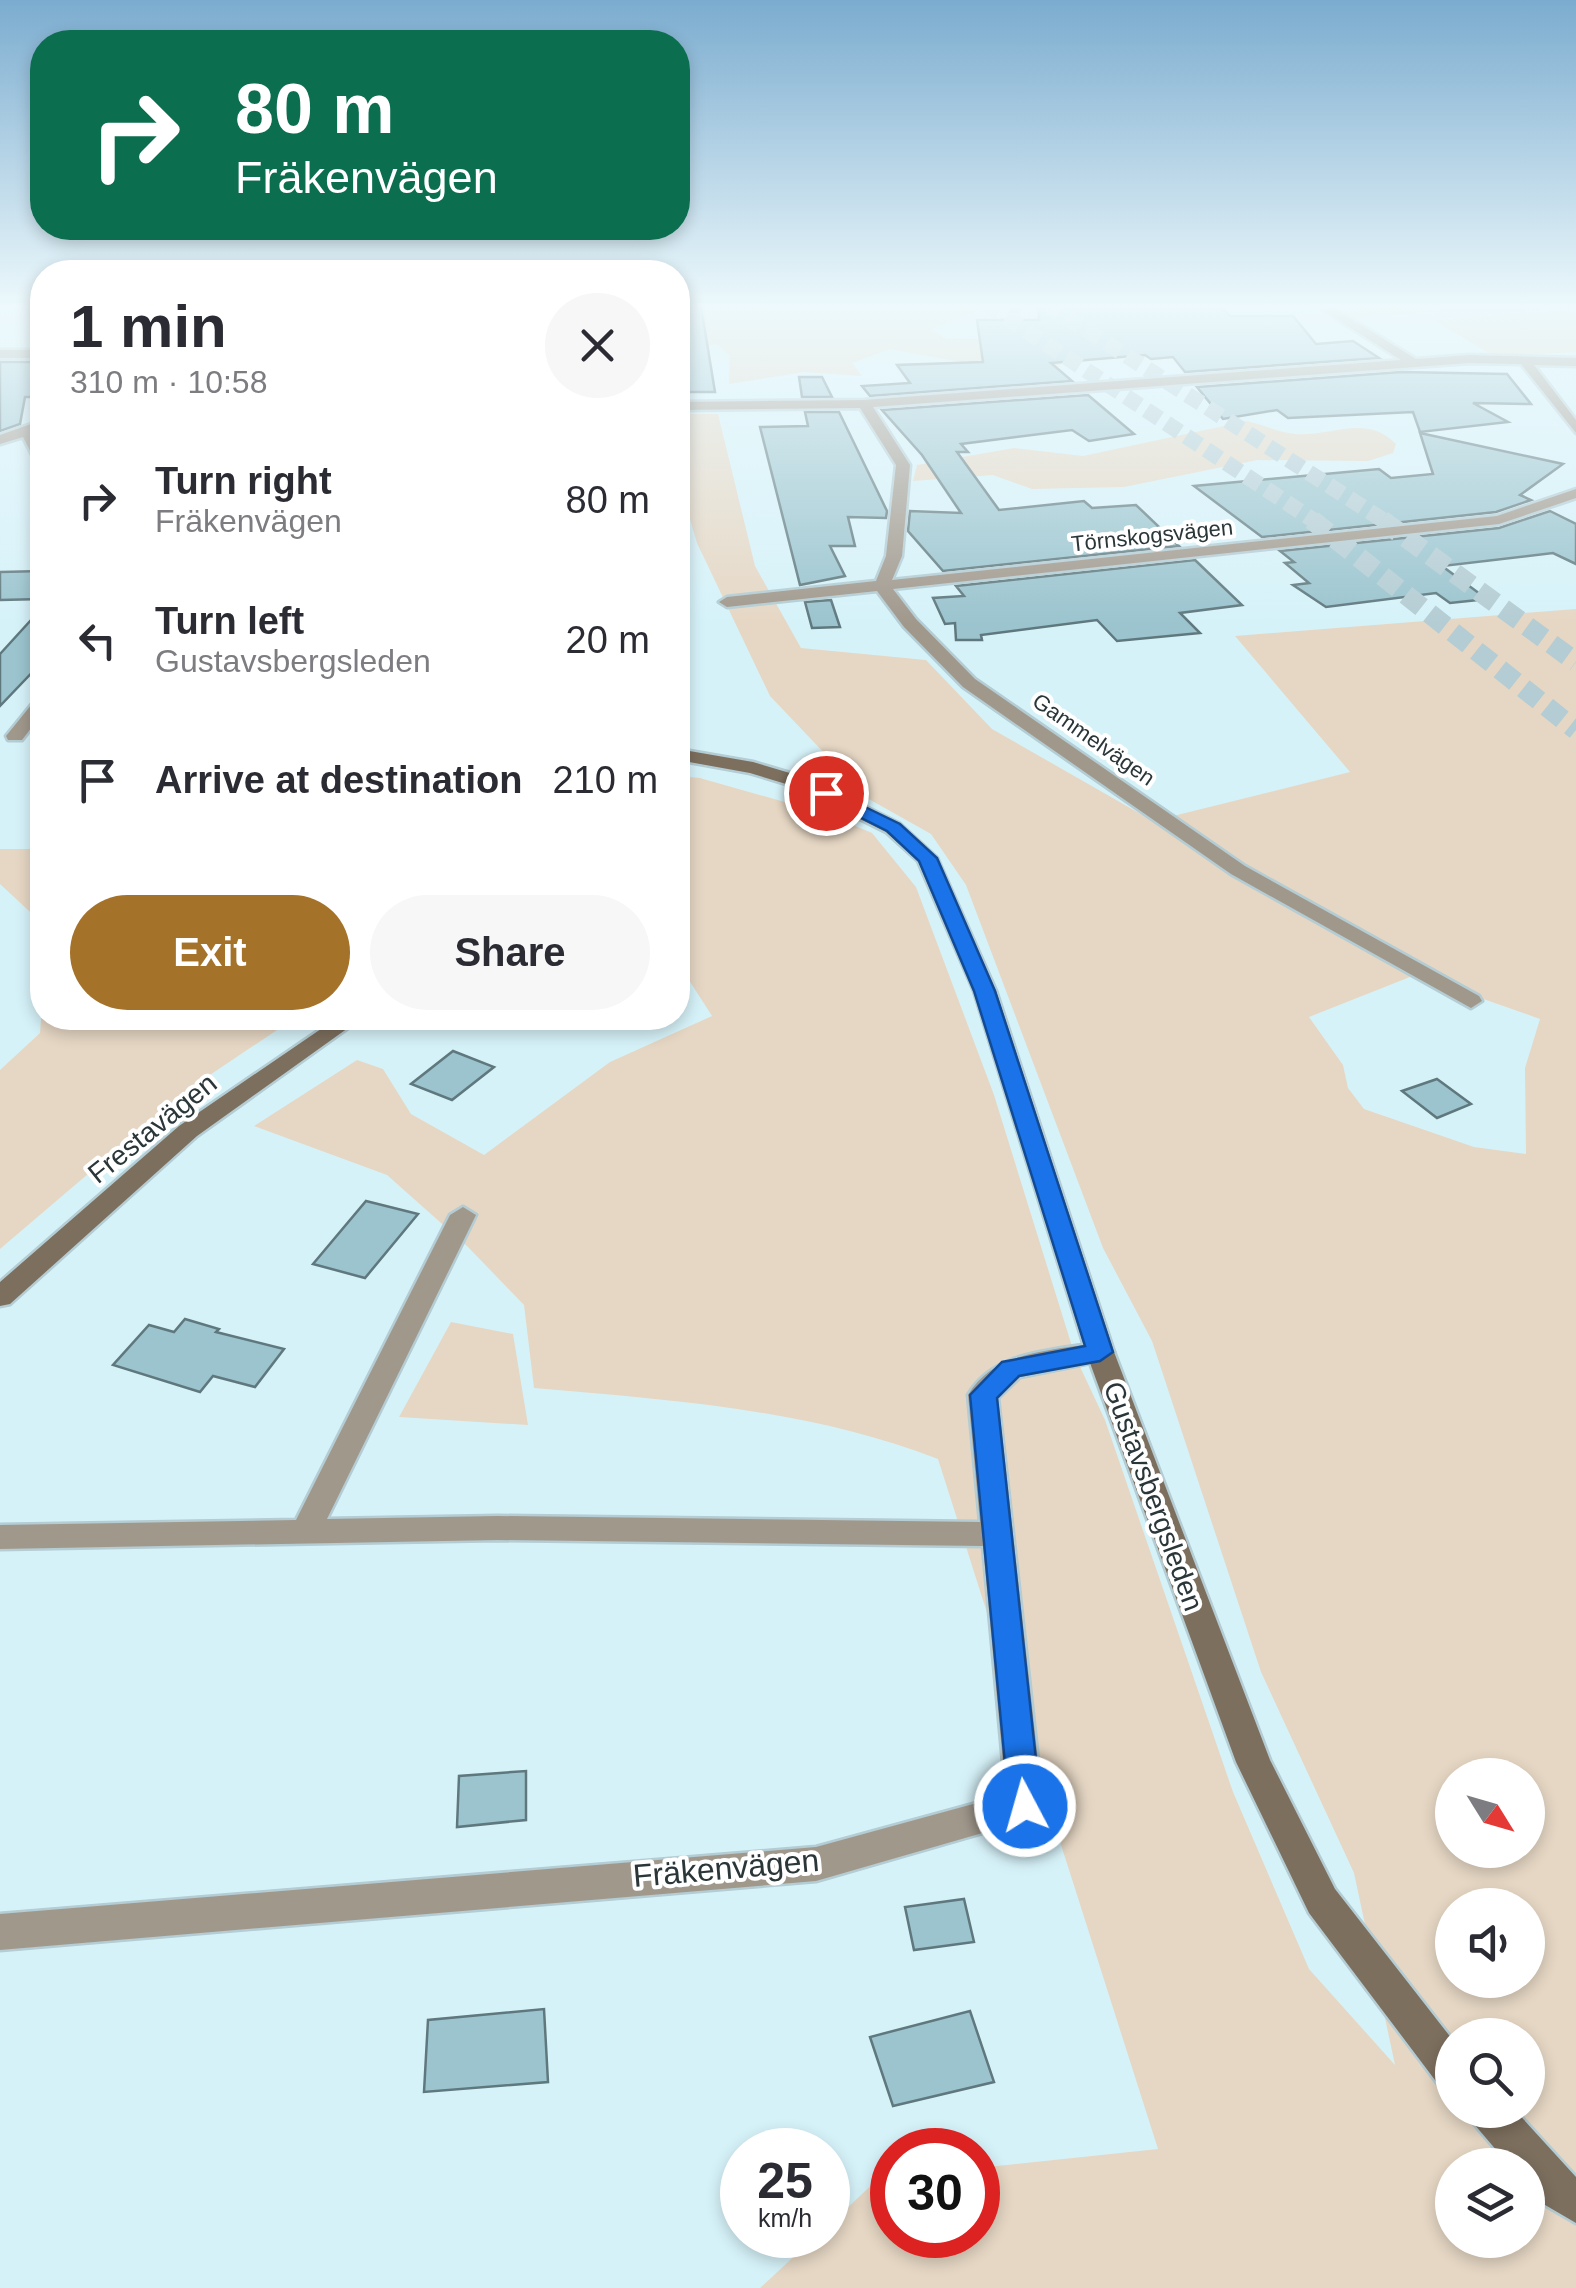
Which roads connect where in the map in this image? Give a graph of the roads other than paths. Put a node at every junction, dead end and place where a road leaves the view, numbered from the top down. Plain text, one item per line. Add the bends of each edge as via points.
1 (868, 411) edge
2 (30, 427) edge
3 (0, 440) edge
4 (1572, 491) edge
5 (882, 586) junction
6 (726, 602) dead end
7 (30, 715) edge
8 (8, 736) edge
9 (690, 757) edge
10 (1471, 1001) dead end
11 (335, 1030) edge
12 (463, 1214) dead end
13 (0, 1297) edge
14 (1100, 1352) junction
15 (305, 1532) junction
16 (996, 1534) junction
17 (0, 1537) edge
18 (0, 1932) edge
19 (1435, 2048) edge
20 (1504, 2128) edge
21 (1576, 2202) edge

1 - 5 street via 903,465 894,556
2 - 3 street
4 - 5 street, Törnskogsvägen via 1541,509 1499,520
5 - 6 street, Törnskogsvägen
5 - 10 street, Gammelvägen via 969,684 1238,870
7 - 8 street
9 - 14 street, Gustavsbergsleden via 818,790 893,828 927,858 985,991
11 - 13 street, Frestavägen via 188,1131
12 - 15 street
14 - 16 street, Fräkenvägen via 1011,1369 983,1395
14 - 19 street, Gustavsbergsleden via 1252,1762 1322,1900
15 - 16 street
15 - 17 street
16 - 18 street, Fräkenvägen via 1025,1806 816,1864
20 - 21 street

